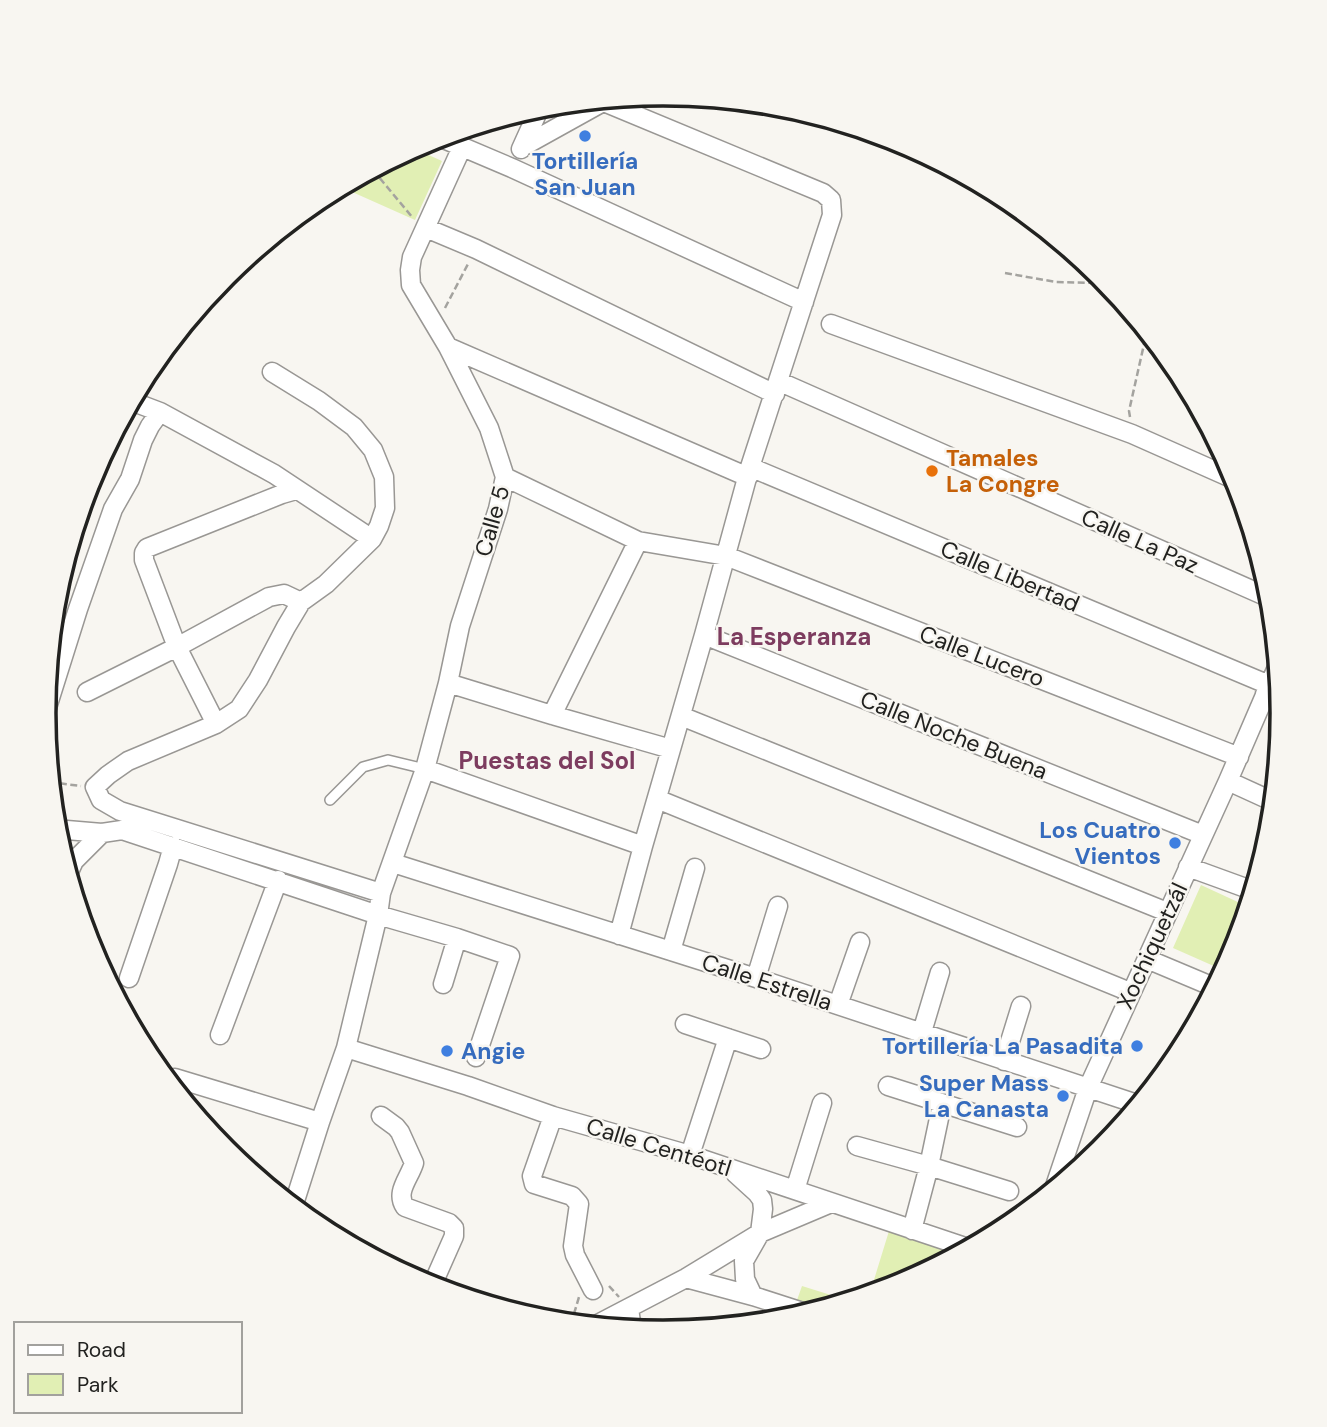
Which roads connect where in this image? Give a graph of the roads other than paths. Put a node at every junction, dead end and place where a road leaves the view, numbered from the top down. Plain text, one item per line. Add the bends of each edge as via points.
1 (617, 108) edge
2 (583, 111) edge
3 (534, 121) edge
4 (454, 143) edge
5 (522, 146) junction
6 (462, 147) junction
7 (512, 168) junction
8 (426, 228) junction
9 (804, 302) junction
10 (831, 324) dead end
11 (448, 347) junction
12 (272, 372) dead end
13 (776, 387) junction
14 (140, 405) edge
15 (160, 412) junction
16 (749, 472) junction
17 (1222, 474) edge
18 (505, 477) junction
19 (296, 490) junction
20 (372, 539) junction
21 (638, 541) junction
22 (726, 556) junction
23 (1259, 594) edge
24 (301, 602) junction
25 (704, 635) junction
26 (177, 647) junction
27 (57, 677) edge
28 (1270, 682) edge
29 (448, 683) junction
30 (1267, 689) junction
31 (87, 692) dead end
32 (1270, 692) edge
33 (552, 715) junction
34 (681, 716) junction
35 (216, 724) junction
36 (671, 749) junction
37 (1239, 757) junction
38 (425, 769) junction
39 (1228, 781) junction
40 (1265, 798) edge
41 (657, 799) junction
42 (330, 800) dead end
43 (68, 830) edge
44 (102, 833) junction
45 (1203, 835) junction
46 (173, 846) junction
47 (643, 846) junction
48 (75, 860) edge
49 (393, 863) junction
50 (1188, 867) junction
51 (695, 869) dead end
52 (278, 880) junction
53 (1245, 888) edge
54 (381, 893) junction
55 (778, 906) dead end
56 (1167, 912) junction
57 (378, 915) junction
58 (620, 935) junction
59 (457, 938) junction
60 (860, 942) dead end
61 (671, 951) junction
62 (1147, 959) junction
63 (940, 972) dead end
64 (129, 978) dead end
65 (756, 978) junction
66 (443, 984) dead end
67 (1207, 984) edge
68 (1130, 992) junction
69 (838, 1005) junction
70 (1021, 1006) dead end
71 (685, 1024) dead end
72 (922, 1032) junction
73 (220, 1035) dead end
74 (728, 1038) junction
75 (346, 1048) junction
76 (761, 1049) dead end
77 (476, 1057) dead end
78 (1004, 1060) junction
79 (179, 1079) edge
80 (888, 1086) dead end
81 (1088, 1088) junction
82 (1130, 1102) edge
83 (822, 1103) dead end
84 (942, 1104) junction
85 (381, 1116) dead end
86 (553, 1116) junction
87 (320, 1122) junction
88 (1017, 1127) dead end
89 (856, 1146) dead end
90 (690, 1155) junction
91 (929, 1166) junction
92 (730, 1169) junction
93 (1059, 1174) edge
94 (795, 1190) junction
95 (1009, 1191) dead end
96 (296, 1197) edge
97 (831, 1203) junction
98 (912, 1230) junction
99 (760, 1233) junction
100 (958, 1245) edge
101 (436, 1277) edge
102 (686, 1278) junction
103 (593, 1290) dead end
104 (753, 1296) junction
105 (789, 1307) edge
106 (629, 1308) junction
107 (609, 1318) edge
108 (631, 1320) edge

1 - 9 street via 831,200 832,215
2 - 5 street
3 - 5 street
4 - 6 street
5 - 7 street
6 - 7 street
6 - 8 street, Calle 5
7 - 9 street
8 - 11 street, Calle 5 via 412,257 411,285
8 - 13 street, Calle La Paz
9 - 13 street
10 - 17 street via 1132,434
11 - 16 street, Calle Libertad
11 - 18 street, Calle 5 via 489,428
12 - 20 street via 354,427 373,450 384,477 385,508
13 - 16 street
13 - 23 street, Calle La Paz
14 - 15 street
15 - 19 street
15 - 27 street via 113,509
16 - 22 street
16 - 30 street, Calle Libertad
18 - 21 street, Calle Lucero
18 - 29 street, Calle 5 via 499,509 460,626
19 - 20 street
19 - 26 street via 147,548 144,561
20 - 24 street
21 - 22 street, Calle Lucero
21 - 33 street
22 - 25 street
22 - 37 street, Calle Lucero
24 - 26 street via 284,594 269,597
24 - 35 street via 239,709
25 - 34 street
25 - 45 street, Calle Noche Buena
26 - 31 street
26 - 35 street
28 - 30 street, Xochiquetzál
29 - 33 street
29 - 38 street, Calle 5
30 - 32 street, Calle Libertad
30 - 37 street, Xochiquetzál
33 - 36 street
34 - 36 street
34 - 56 street
35 - 54 street via 128,761 95,787 101,800 120,811
36 - 41 street
37 - 39 street, Xochiquetzál
38 - 42 lane via 388,760 363,767
38 - 47 street
38 - 49 street, Calle 5
39 - 40 street
39 - 45 street, Xochiquetzál
41 - 47 street
41 - 68 street
43 - 44 street
44 - 46 street via 122,830
44 - 48 street
45 - 50 street, Xochiquetzál
46 - 52 street
46 - 64 street
47 - 58 street
49 - 54 street, Calle 5
49 - 58 street, Calle Estrella
50 - 53 street
50 - 56 street, Xochiquetzál
51 - 61 street
52 - 57 street
52 - 73 street
54 - 57 street, Calle 5
55 - 65 street
56 - 62 street, Xochiquetzál
57 - 59 street
57 - 75 street, Calle 5
58 - 61 street, Calle Estrella
59 - 66 street
59 - 77 street via 510,956
60 - 69 street
61 - 65 street, Calle Estrella
62 - 67 street
62 - 68 street, Xochiquetzál
63 - 72 street
65 - 69 street, Calle Estrella
68 - 81 street, Xochiquetzál
69 - 72 street, Calle Estrella
70 - 78 street
71 - 74 street
72 - 78 street, Calle Estrella
74 - 76 street
74 - 90 street
75 - 86 street, Calle Centéotl
75 - 87 street, Calle 5
78 - 81 street, Calle Estrella
79 - 87 street
80 - 84 street
81 - 82 street, Calle Estrella
81 - 93 street, Xochiquetzál
83 - 94 street
84 - 88 street
84 - 91 street
85 - 101 street via 396,1127 414,1163 401,1201 405,1207 454,1228
86 - 90 street, Calle Centéotl
86 - 103 street via 532,1176 534,1184 572,1196 579,1204 573,1246
87 - 96 street, Calle 5
89 - 91 street
90 - 92 street, Calle Centéotl
91 - 95 street
91 - 98 street
92 - 94 street, Calle Centéotl
92 - 99 street via 762,1200
94 - 97 street, Calle Centéotl
97 - 98 street, Calle Centéotl
97 - 99 street
98 - 100 street, Calle Centéotl
99 - 102 street
99 - 104 street via 744,1261 745,1279
102 - 104 street
102 - 106 street
104 - 105 street
106 - 107 street
106 - 108 street

